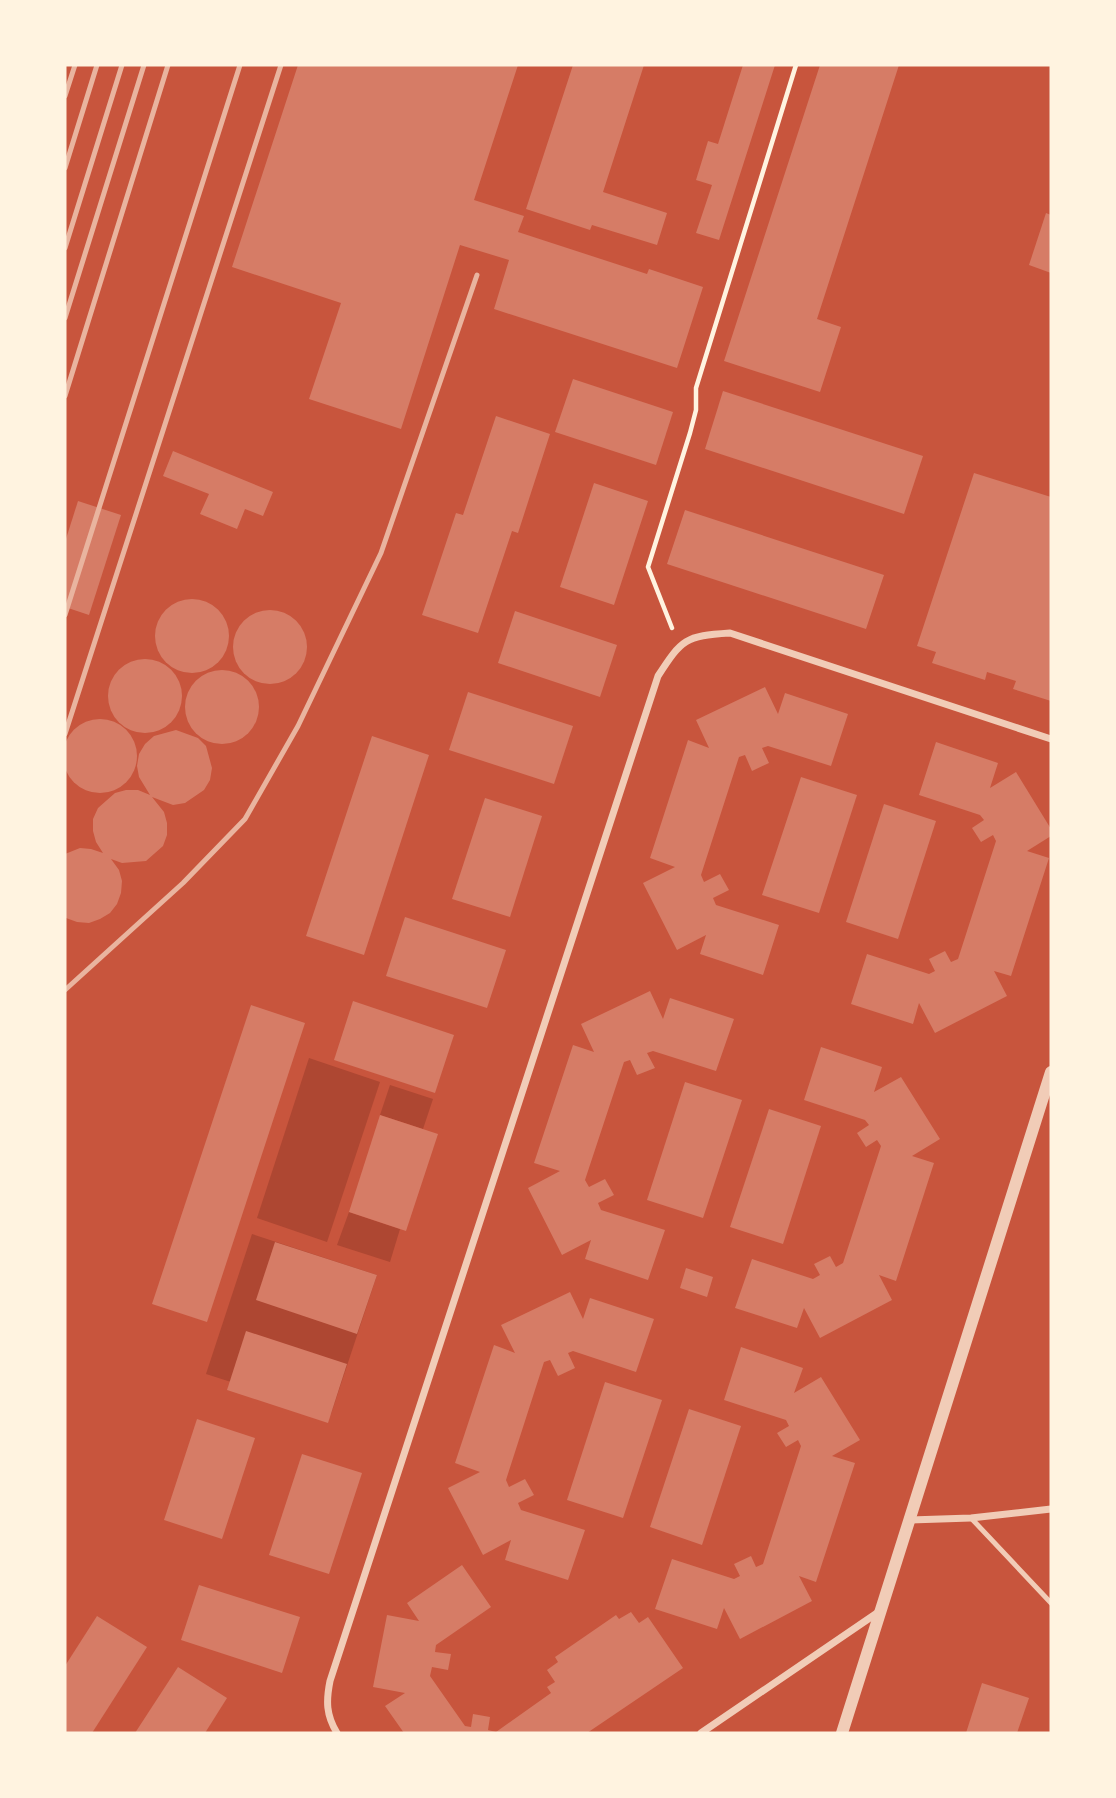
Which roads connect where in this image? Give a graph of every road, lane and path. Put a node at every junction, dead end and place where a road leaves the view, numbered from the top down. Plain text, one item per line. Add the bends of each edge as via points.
1 (796, 65) edge
2 (678, 645) junction
3 (1051, 739) edge
4 (1051, 1072) edge
5 (1051, 1508) edge
6 (971, 1518) junction
7 (910, 1520) junction
8 (1051, 1603) edge
9 (882, 1610) junction
10 (337, 1733) edge
11 (701, 1733) edge
12 (842, 1733) edge

1 - 2 path via 696,388 690,433 648,567
2 - 3 street via 705,635 730,633
2 - 10 street via 658,676 330,1681 326,1701
4 - 7 street
5 - 6 street
6 - 7 street
6 - 8 lane
7 - 9 street
9 - 11 street
9 - 12 street

